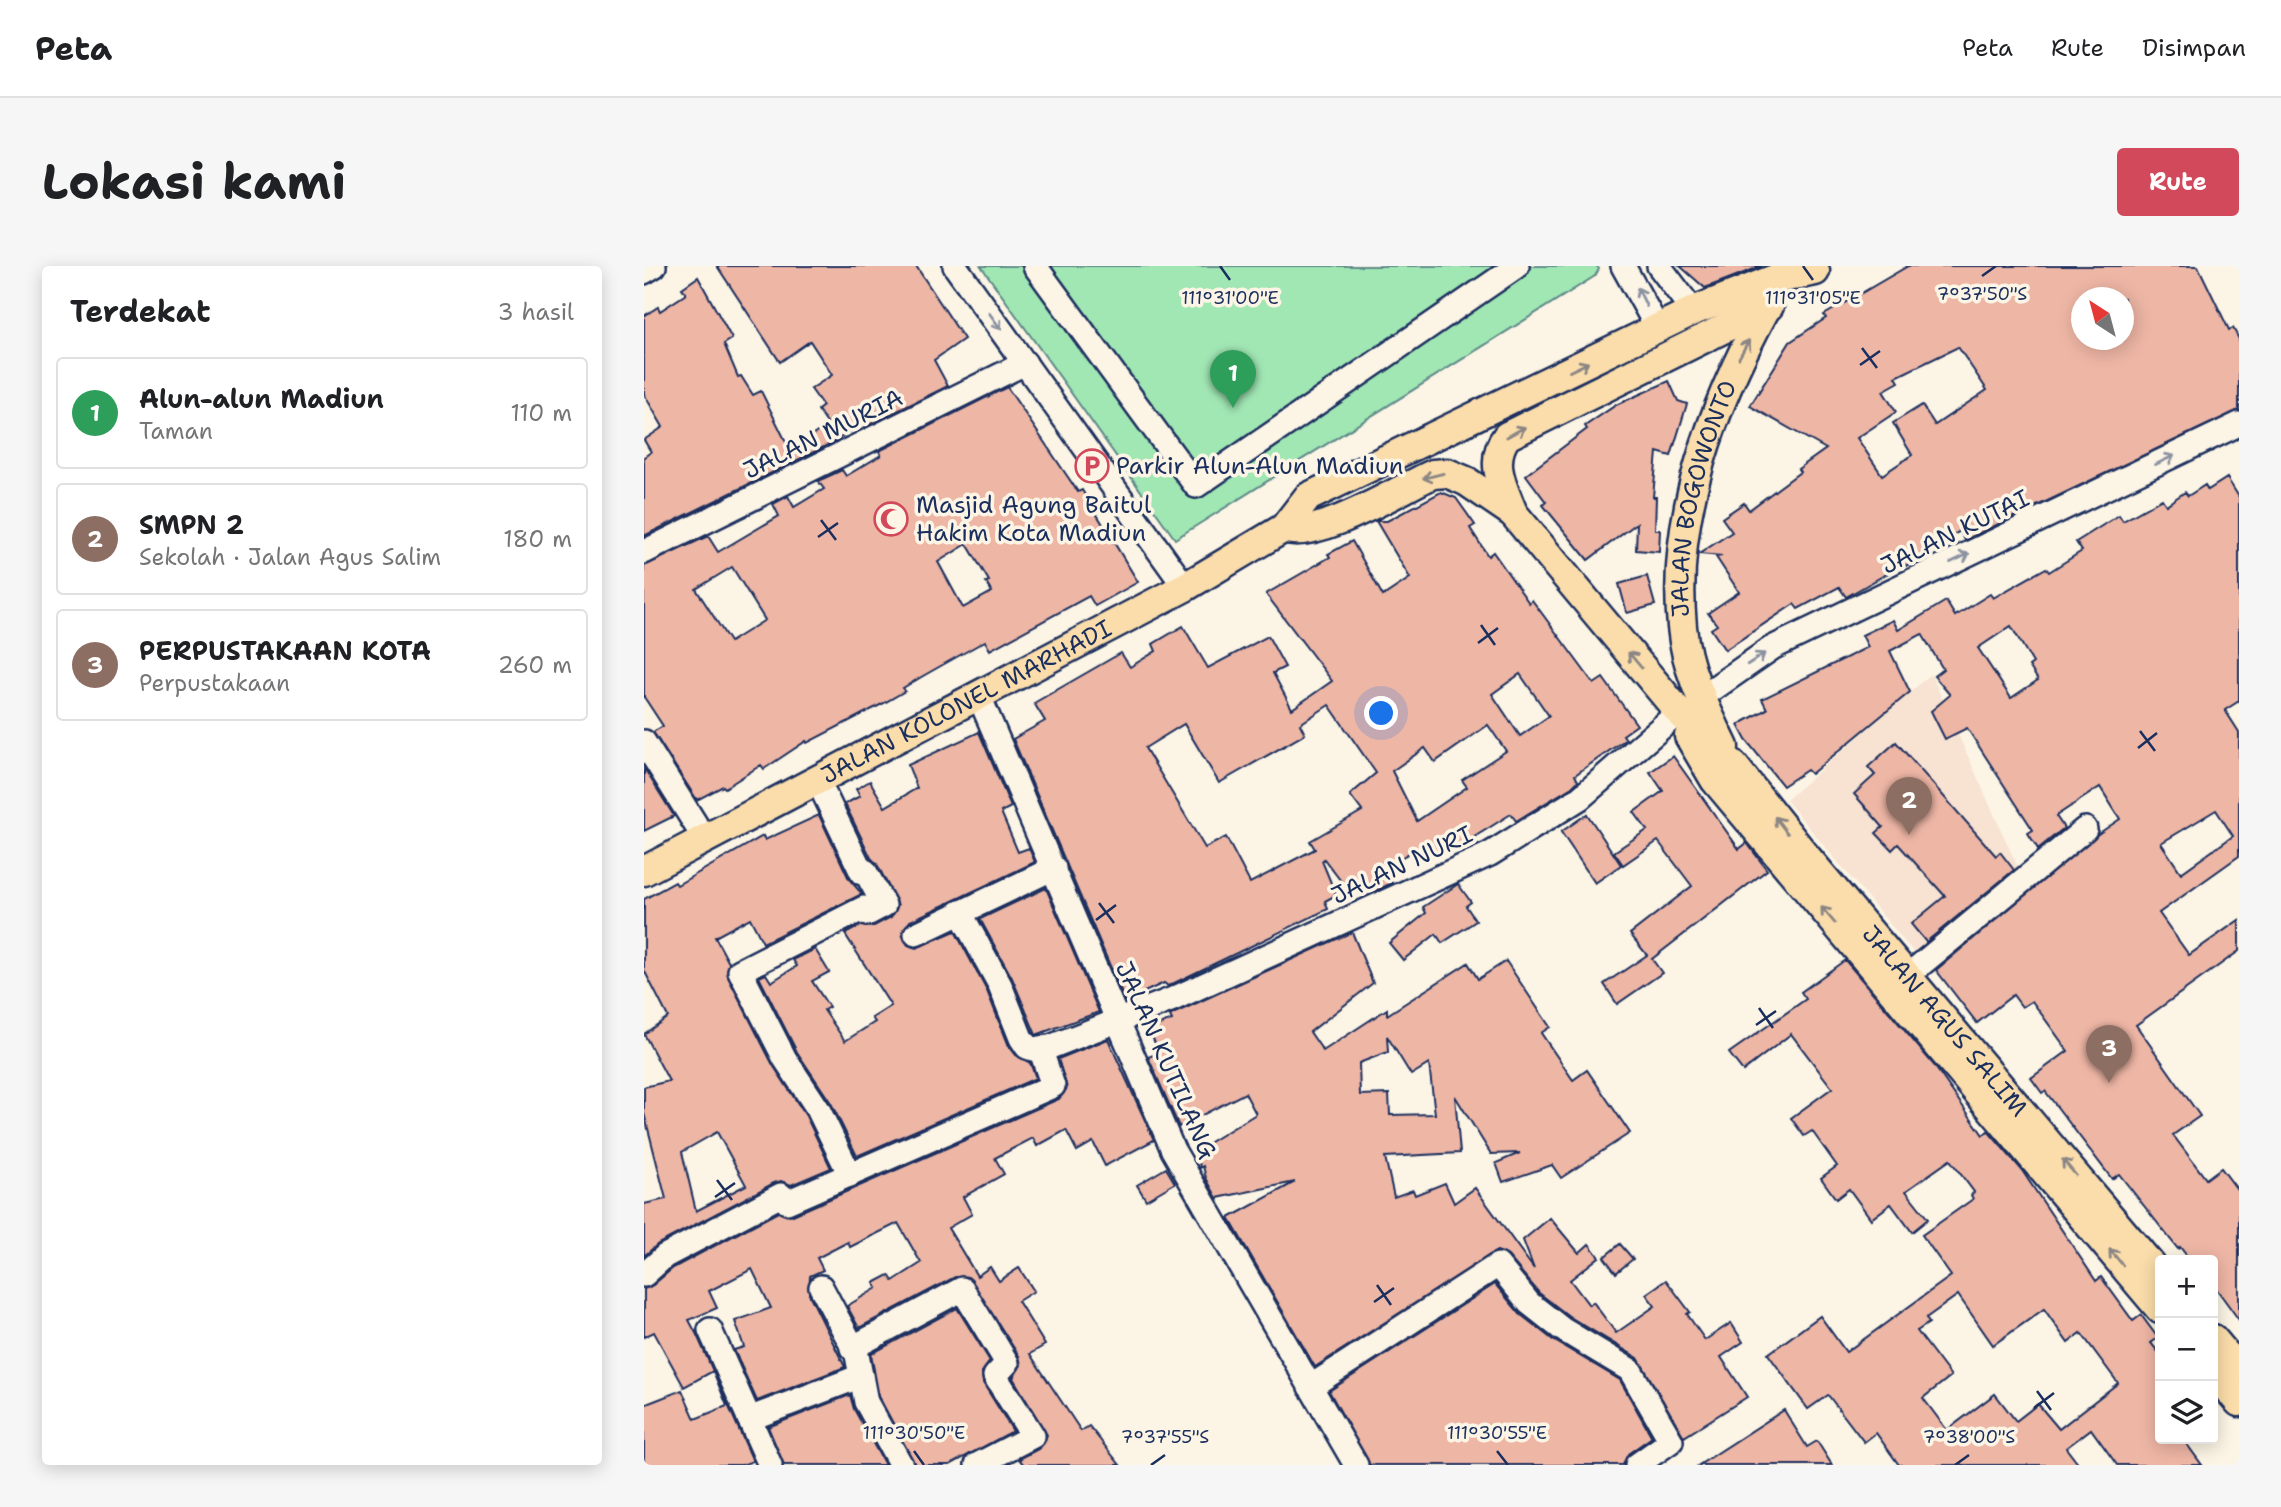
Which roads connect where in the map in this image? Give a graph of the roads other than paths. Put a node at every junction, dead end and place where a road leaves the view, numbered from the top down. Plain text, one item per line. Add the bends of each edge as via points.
1 (654, 266) edge
2 (955, 266) edge
3 (1035, 266) edge
4 (1517, 266) edge
5 (1623, 266) edge
6 (1659, 266) edge
7 (1820, 269) edge
8 (644, 272) edge
9 (1766, 308) junction
10 (1693, 311) junction
11 (1658, 329) junction
12 (1025, 363) junction
13 (2239, 424) edge
14 (1513, 513) junction
15 (1284, 528) junction
16 (644, 552) edge
17 (1185, 587) junction
18 (979, 696) junction
19 (1690, 705) junction
20 (644, 742) edge
21 (818, 782) junction
22 (2085, 829) dead end
23 (706, 841) junction
24 (1054, 868) junction
25 (644, 871) edge
26 (960, 912) junction
27 (916, 934) dead end
28 (1907, 976) junction
29 (1118, 1018) junction
30 (1040, 1048) junction
31 (1966, 1062) junction
32 (850, 1175) junction
33 (2155, 1270) edge
34 (644, 1275) edge
35 (821, 1287) dead end
36 (2155, 1304) edge
37 (709, 1330) dead end
38 (2218, 1345) edge
39 (852, 1348) junction
40 (2239, 1370) edge
41 (861, 1376) junction
42 (2218, 1378) edge
43 (1310, 1387) junction
44 (2239, 1402) edge
45 (749, 1419) junction
46 (770, 1465) edge
47 (901, 1465) edge
48 (977, 1465) edge
49 (1356, 1465) edge
50 (1637, 1465) edge

1 - 8 street
2 -> 12 street
3 - 4 street via 1196,486
11 -> 5 street
6 - 10 street
7 - 9 main road
7 - 10 main road, JALAN KOLONEL MARHADI via 1772,280
14 -> 9 main road via 1497,460 1498,448 1507,436
19 -> 9 main road, JALAN BOGOWONTO via 1682,578 1693,491 1713,416
10 - 11 main road, JALAN KOLONEL MARHADI
15 -> 11 main road, JALAN KOLONEL MARHADI via 1308,497
12 - 16 street, JALAN MURIA
12 - 17 street
19 -> 13 street, JALAN KUTAI via 1772,648
14 -> 15 main road, JALAN KOLONEL MARHADI via 1447,473 1433,474 1322,527
19 -> 14 main road
15 - 17 main road, JALAN KOLONEL MARHADI
17 - 18 main road, JALAN KOLONEL MARHADI
18 - 21 main road, JALAN KOLONEL MARHADI
18 - 24 street, JALAN KUTILANG
28 -> 19 main road, JALAN AGUS SALIM via 1734,766
19 - 29 street, JALAN NURI via 1580,798 1490,854 1173,999
31 -> 19 main road via 1715,780
20 - 23 street
21 - 23 main road, JALAN KOLONEL MARHADI
21 - 32 street via 862,873 865,871 884,905 867,914 864,908 740,971
22 - 28 street
23 - 25 main road, JALAN KOLONEL MARHADI
24 - 26 street
24 - 29 street, JALAN KUTILANG
26 - 27 street
26 - 30 street via 999,985 1020,1038 1027,1047
28 - 31 main road, JALAN AGUS SALIM
29 - 30 street, JALAN NURI
29 - 43 street, JALAN KUTILANG via 1173,1150
30 - 32 street via 1053,1086
33 -> 31 main road, JALAN AGUS SALIM
36 -> 31 main road
32 - 34 street via 787,1202 781,1195 665,1256
35 - 39 street
37 - 45 street
38 - 40 main road
39 - 41 street
39 - 48 street via 962,1289 1007,1363 995,1376 1033,1436
41 - 45 street
41 - 47 street via 866,1402
42 - 44 main road
43 - 49 street, JALAN KUTILANG
43 - 50 street via 1497,1265 1529,1303 1630,1370 1671,1441
45 - 46 street

